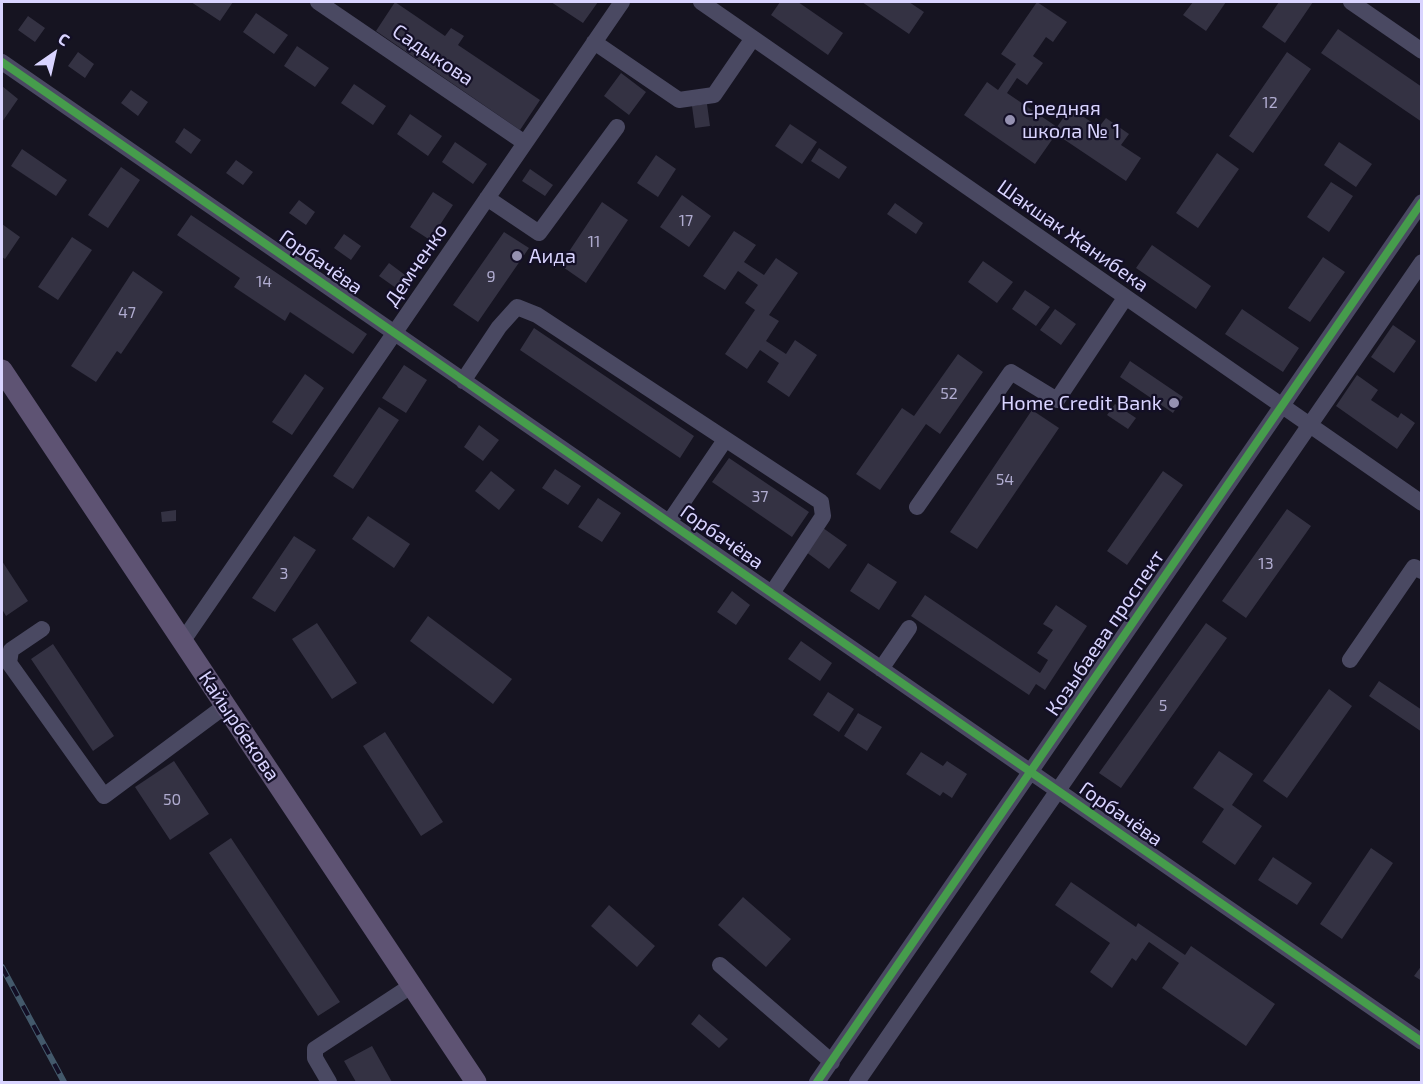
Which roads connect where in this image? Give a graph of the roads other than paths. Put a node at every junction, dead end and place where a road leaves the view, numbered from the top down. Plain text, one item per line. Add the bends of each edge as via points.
1 (318, 2) edge
2 (622, 2) edge
3 (701, 2) edge
4 (1351, 2) edge
5 (753, 38) junction
6 (594, 42) junction
7 (1422, 51) edge
8 (2, 62) edge
9 (617, 127) dead end
10 (525, 143) junction
11 (487, 198) junction
12 (1422, 202) edge
13 (1422, 262) edge
14 (1125, 298) junction
15 (395, 333) junction
16 (3, 376) edge
17 (464, 381) junction
18 (1280, 406) junction
19 (1310, 427) junction
20 (725, 440) junction
21 (1422, 503) edge
22 (917, 507) dead end
23 (670, 521) junction
24 (1422, 571) edge
25 (772, 593) junction
26 (909, 628) dead end
27 (42, 629) dead end
28 (182, 642) junction
29 (1350, 660) dead end
30 (881, 669) junction
31 (225, 706) junction
32 (1030, 772) junction
33 (1059, 791) junction
34 (720, 965) dead end
35 (411, 986) junction
36 (1422, 1042) edge
37 (832, 1062) junction
38 (329, 1083) edge
39 (476, 1083) edge
40 (817, 1083) edge
41 (857, 1083) edge

1 - 10 street, Садыкова
2 - 6 street, Демченко
3 - 5 street, Шакшак Жанибека
4 - 7 street
5 - 6 street via 714,95 679,100
5 - 14 street, Шакшак Жанибека
6 - 10 street, Демченко
8 - 15 street, Горбачёва
9 - 11 street via 539,233
10 - 11 street, Демченко
11 - 15 street, Демченко
12 - 18 street, Козыбаева проспект
13 - 19 street
14 - 18 street, Шакшак Жанибека
14 - 22 street via 1057,400 1011,372
15 - 17 street, Горбачёва
15 - 28 street, Демченко
16 - 28 main road, Кайырбекова
17 - 20 street via 517,307 537,315
17 - 23 street, Горбачёва
18 - 19 street, Шакшак Жанибека
18 - 32 street, Козыбаева проспект
19 - 21 street, Шакшак Жанибека
19 - 33 street
20 - 23 street
20 - 25 street via 821,502 824,516
23 - 25 street, Горбачёва
24 - 29 street via 1414,567
25 - 30 street, Горбачёва
26 - 30 street
27 - 31 street via 11,650 9,663 104,796
28 - 31 main road, Кайырбекова
30 - 32 street, Горбачёва
31 - 35 main road, Кайырбекова
32 - 33 street, Горбачёва
32 - 37 street, Козыбаева проспект
33 - 36 street, Горбачёва
33 - 41 street
34 - 37 street
35 - 38 street via 315,1049 315,1058
35 - 39 main road, Кайырбекова
37 - 40 street, Козыбаева проспект

